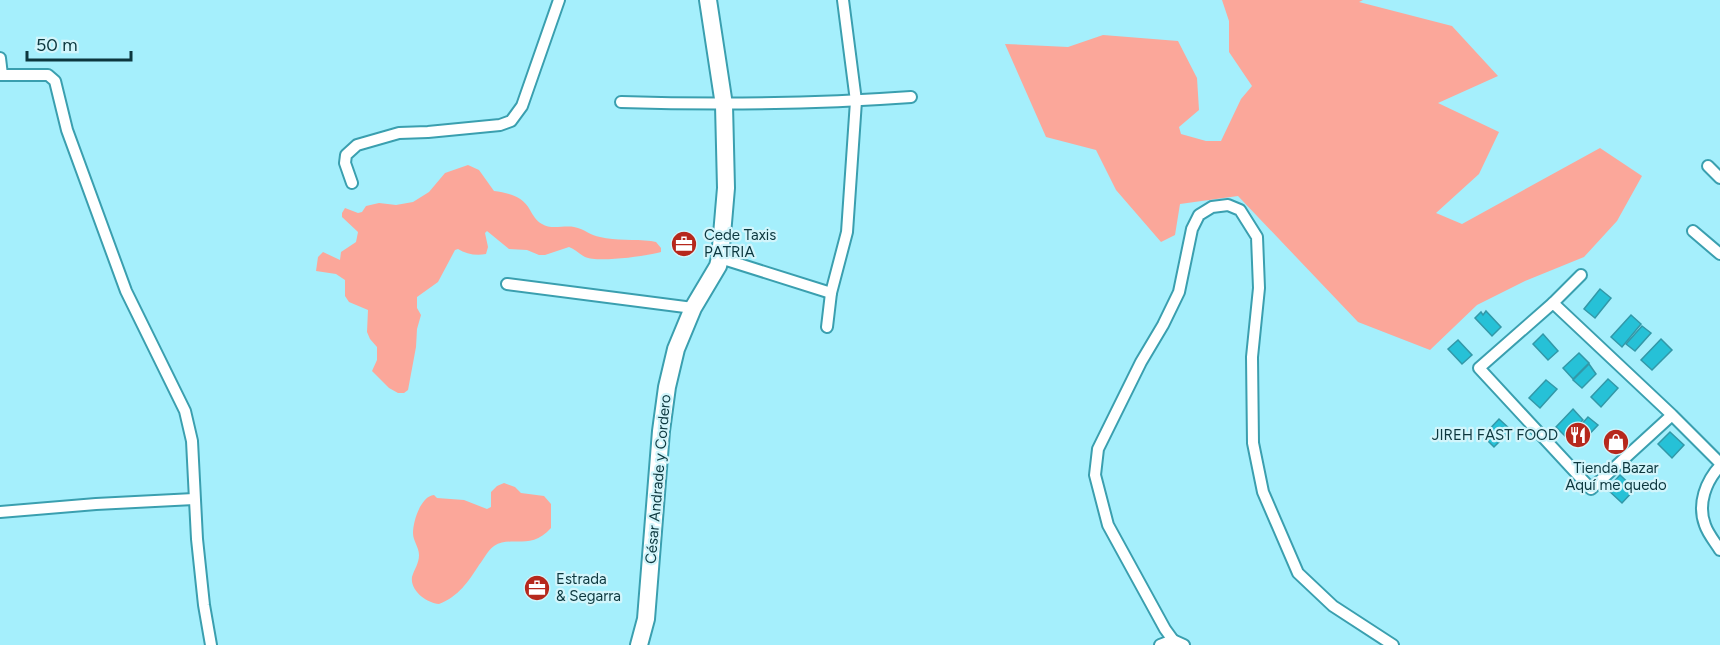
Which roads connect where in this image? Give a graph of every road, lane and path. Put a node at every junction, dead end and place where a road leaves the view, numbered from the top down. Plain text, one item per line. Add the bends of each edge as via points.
1 (559, 0) edge
2 (708, 0) edge
3 (843, 0) edge
4 (0, 58) edge
5 (1, 75) edge
6 (911, 97) dead end
7 (856, 101) junction
8 (621, 102) dead end
9 (723, 105) junction
10 (1708, 166) dead end
11 (1720, 178) edge
12 (351, 183) dead end
13 (1693, 231) dead end
14 (1720, 254) edge
15 (720, 258) junction
16 (1581, 275) dead end
17 (507, 284) dead end
18 (831, 293) junction
19 (1553, 303) junction
20 (693, 308) junction
21 (827, 327) dead end
22 (1672, 415) junction
23 (1720, 464) edge
24 (194, 499) junction
25 (0, 512) edge
26 (1720, 550) edge
27 (1173, 640) junction
28 (211, 645) edge
29 (639, 645) edge
30 (1160, 645) edge
31 (1184, 645) edge
32 (1394, 645) edge

1 - 12 street via 522,106 511,121 399,133 357,145 346,155
2 - 9 street, César Andrade y Cordero
3 - 7 street
4 - 5 street
5 - 24 street via 48,75 55,81 67,130 122,280 185,411 192,441
6 - 7 street
7 - 9 street
7 - 18 street via 847,232
8 - 9 street
9 - 15 street, César Andrade y Cordero via 726,188
10 - 11 street
13 - 14 street
15 - 18 street
15 - 20 street, César Andrade y Cordero
16 - 19 street
17 - 20 street
18 - 21 street
19 - 22 street
19 - 22 street via 1479,368 1591,489
20 - 29 street, César Andrade y Cordero via 676,349 667,387 646,619
22 - 23 street
23 - 26 street via 1708,478 1702,501 1704,524
24 - 25 street
24 - 28 street
27 - 30 street
27 - 31 street
27 - 32 street via 1108,525 1095,475 1098,449 1179,292 1192,229 1199,215 1212,207 1228,205 1240,210 1257,237 1253,443 1263,492 1298,573 1333,606

